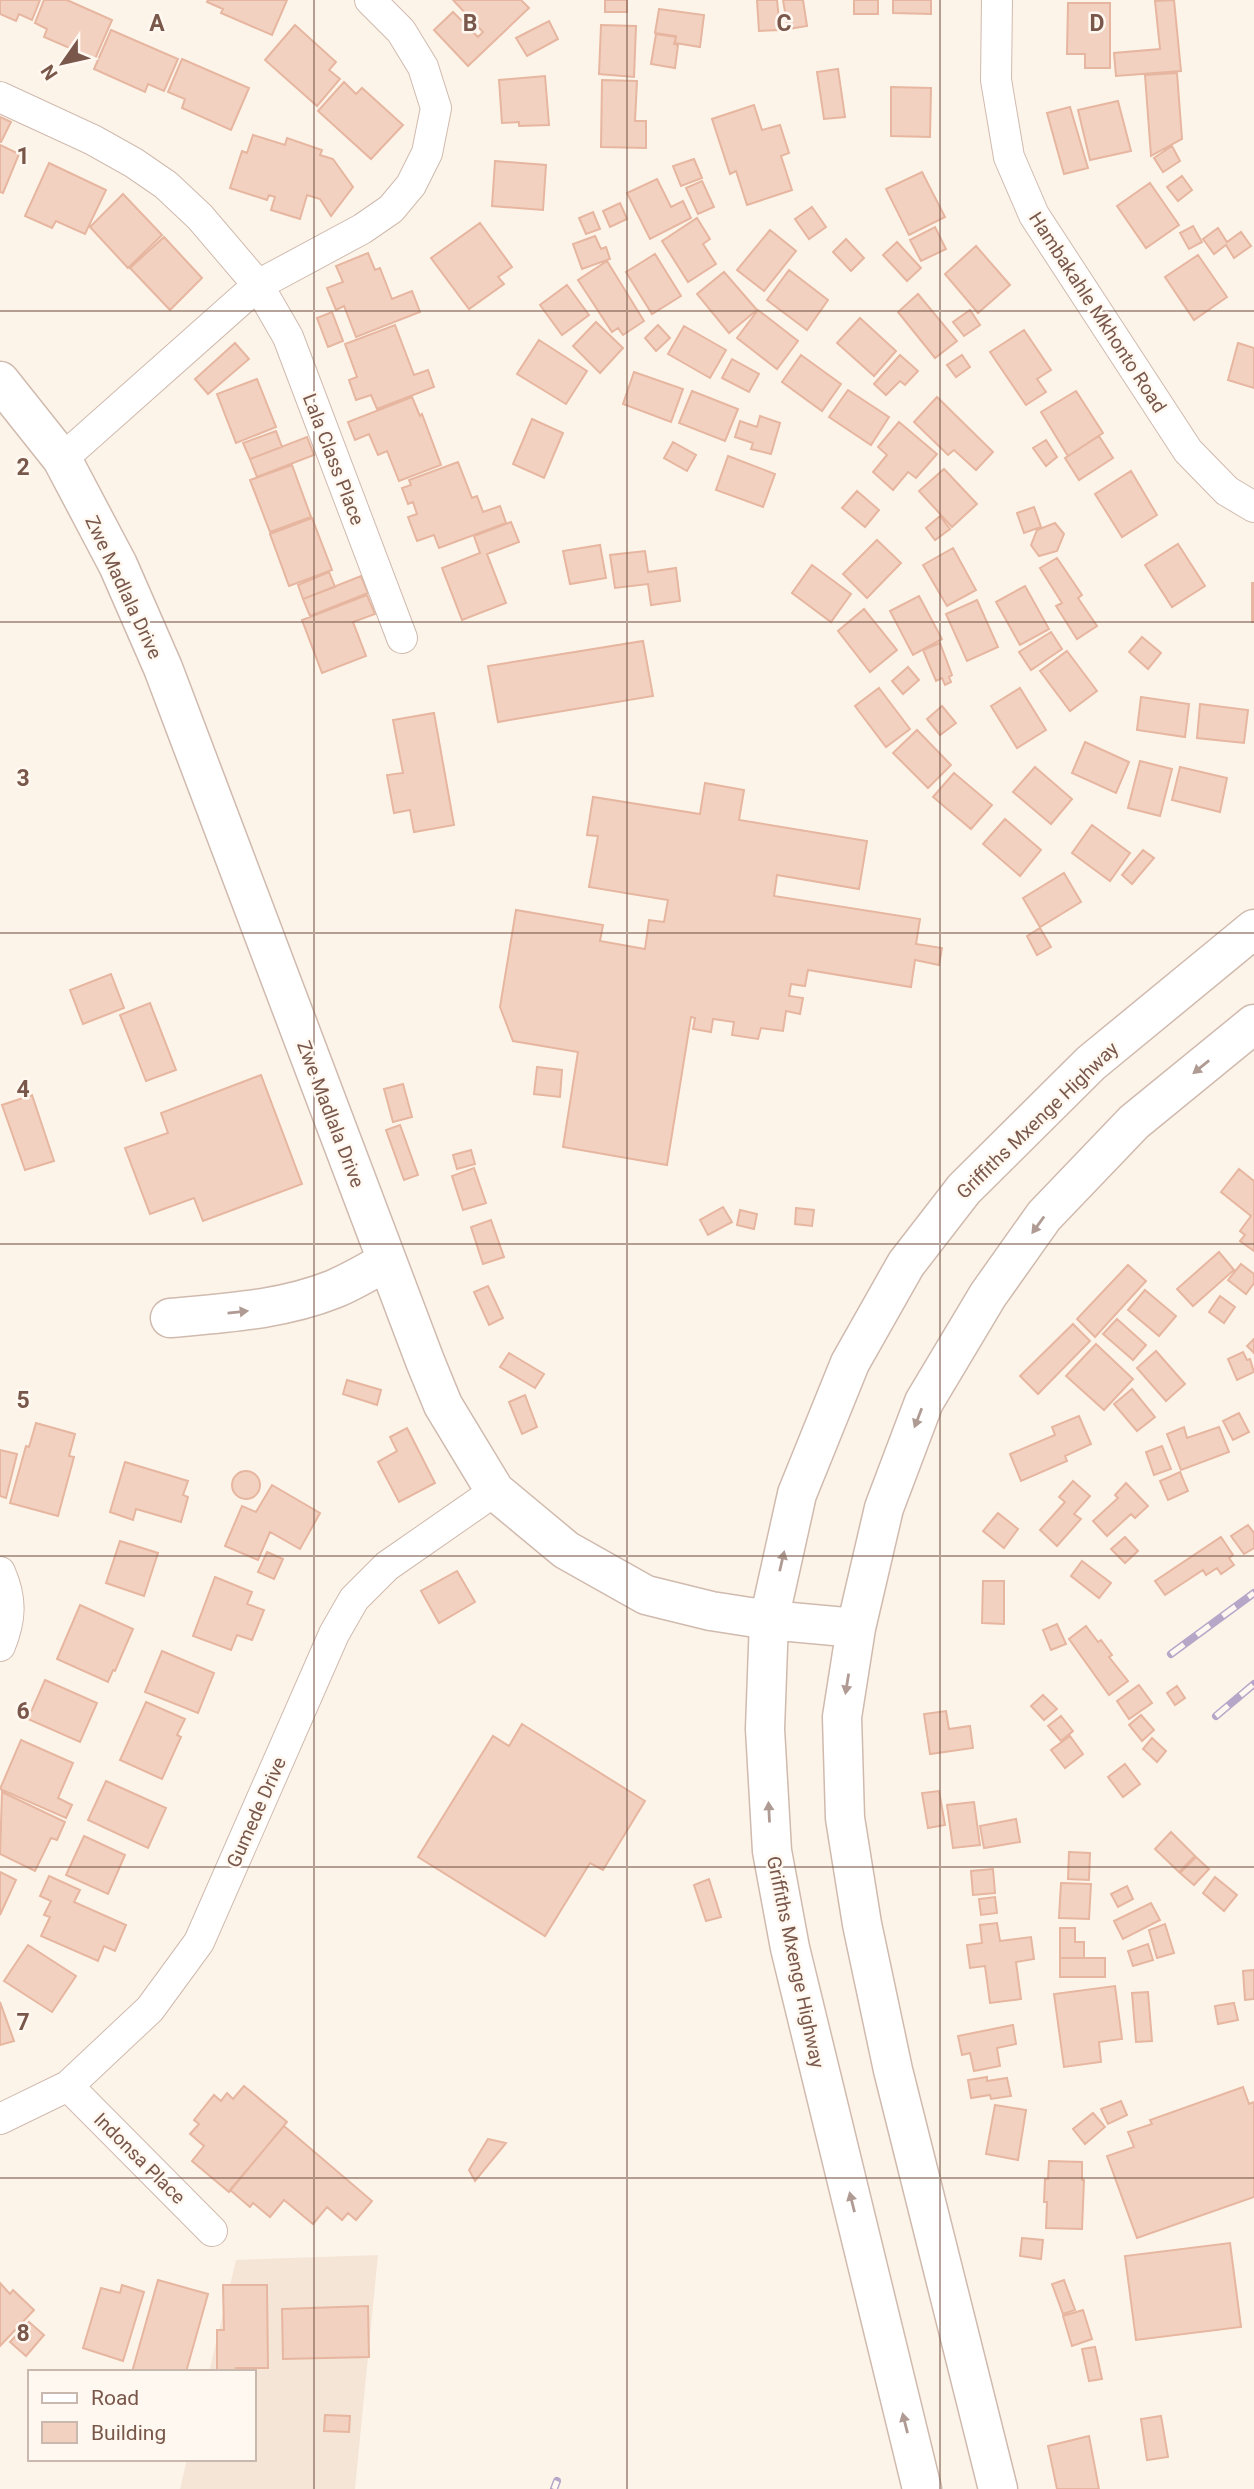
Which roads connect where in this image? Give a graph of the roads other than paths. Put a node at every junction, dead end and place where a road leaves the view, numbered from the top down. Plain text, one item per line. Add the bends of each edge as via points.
1 (370, 0) edge
2 (997, 0) edge
3 (0, 97) edge
4 (258, 285) junction
5 (0, 381) edge
6 (62, 459) junction
7 (1254, 508) edge
8 (402, 638) dead end
9 (1254, 929) edge
10 (1254, 1024) edge
11 (387, 1261) junction
12 (170, 1318) dead end
13 (495, 1491) junction
14 (0, 1572) edge
15 (769, 1620) junction
16 (856, 1628) junction
17 (0, 1646) edge
18 (68, 2086) junction
19 (0, 2119) edge
20 (212, 2231) dead end
21 (922, 2489) edge
22 (999, 2489) edge

1 - 4 street via 401,31 422,67 436,108 427,153 411,185 391,209
2 - 7 street, Hambakahle Mkhonto Road via 996,80 1009,158 1034,215 1188,451 1227,491
3 - 4 street, Lala Class Place via 93,140 166,185
4 - 6 street
4 - 8 street, Lala Class Place via 288,337
5 - 6 street, Zwe Madlala Drive
6 - 11 street, Zwe Madlala Drive via 118,565 163,668
15 -> 9 street, Griffiths Mxenge Highway via 797,1494 850,1363 906,1264 964,1189 1091,1063
10 -> 16 street via 1134,1122 1044,1216 988,1295 924,1402 884,1508
12 -> 11 street via 262,1309 298,1300 333,1289
11 - 13 street, Zwe Madlala Drive via 443,1405
13 - 15 street, Zwe Madlala Drive via 566,1550 646,1594
13 - 18 street, Gumede Drive via 387,1566 354,1599 334,1634 199,1942 150,2009
14 - 17 street via 9,1592 7,1629
15 - 16 street, Zwe Madlala Drive
21 -> 15 street, Griffiths Mxenge Highway via 790,1948 772,1851 765,1729
16 -> 22 street via 842,1717 845,1818 862,1924 893,2070
18 - 19 street, Gumede Drive
18 - 20 street, Indonsa Place

